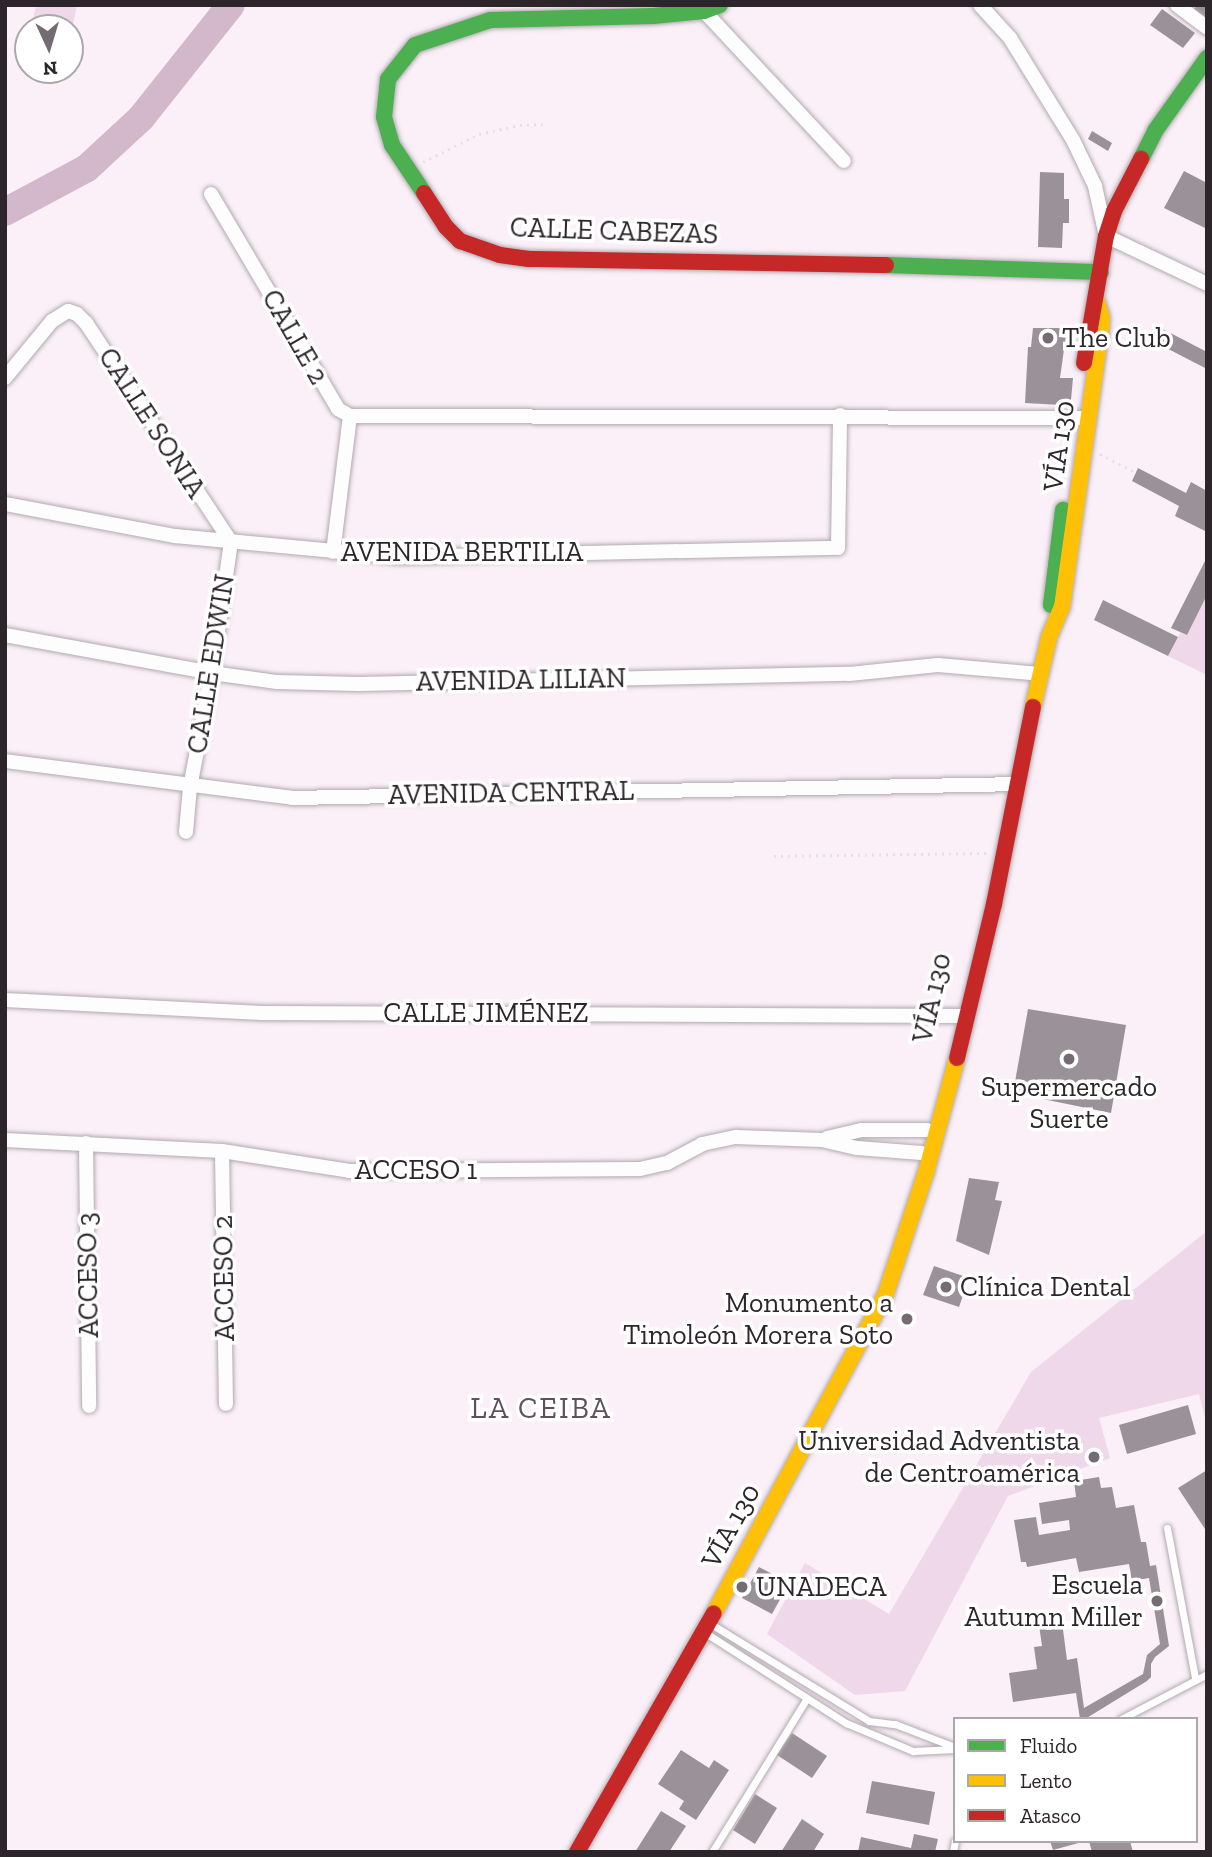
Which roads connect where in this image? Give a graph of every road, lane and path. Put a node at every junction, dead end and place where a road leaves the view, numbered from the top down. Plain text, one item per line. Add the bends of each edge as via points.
1 (720, 5) edge
2 (980, 5) edge
3 (1177, 5) edge
4 (704, 11) junction
5 (1207, 28) edge
6 (1207, 58) edge
7 (547, 124) dead end
8 (844, 161) dead end
9 (408, 170) junction
10 (211, 194) dead end
11 (1106, 236) junction
12 (1101, 272) junction
13 (1207, 284) edge
14 (5, 378) edge
15 (840, 415) junction
16 (350, 416) junction
17 (1083, 417) junction
18 (1104, 456) dead end
19 (1134, 471) dead end
20 (5, 504) edge
21 (231, 542) junction
22 (333, 552) junction
23 (5, 635) edge
24 (212, 673) junction
25 (1040, 674) junction
26 (5, 761) edge
27 (1018, 784) junction
28 (190, 787) junction
29 (186, 832) dead end
30 (1003, 854) junction
31 (774, 856) dead end
32 (5, 1000) edge
33 (961, 1015) junction
34 (927, 1130) junction
35 (5, 1140) edge
36 (822, 1140) junction
37 (86, 1143) junction
38 (222, 1151) junction
39 (922, 1153) junction
40 (909, 1216) junction
41 (226, 1405) dead end
42 (89, 1406) dead end
43 (1167, 1528) dead end
44 (706, 1627) junction
45 (1207, 1674) edge
46 (1195, 1678) junction
47 (806, 1700) junction
48 (1125, 1717) edge
49 (953, 1747) edge
50 (953, 1748) edge
51 (577, 1852) edge
52 (712, 1852) edge

1 - 4 main road, CALLE CABEZAS
2 - 11 street via 1010,38 1073,140 1094,186
3 - 5 street
4 - 8 street
4 - 9 main road, CALLE CABEZAS via 490,20 415,45 388,79 384,99 387,133
6 - 11 main road, VÍA 130 via 1155,131 1128,179
7 - 9 path via 480,134
9 - 12 main road, CALLE CABEZAS via 446,228 460,241 500,255
10 - 16 street, CALLE 2 via 338,409
11 - 12 main road, VÍA 130
11 - 13 street
12 - 17 main road, VÍA 130 via 1088,328
14 - 21 street, CALLE SONIA via 52,321 68,311 86,323
15 - 16 street
15 - 17 street
15 - 22 street, AVENIDA BERTILIA via 838,548 398,557
16 - 22 street
17 - 25 main road, VÍA 130
18 - 19 path
20 - 21 street, AVENIDA BERTILIA
21 - 22 street, AVENIDA BERTILIA
21 - 24 street, CALLE EDWIN
23 - 24 street, AVENIDA LILIAN
24 - 25 street, AVENIDA LILIAN via 277,682 358,684 849,674 938,664
24 - 28 street, CALLE EDWIN
25 - 27 main road, VÍA 130
26 - 28 street, AVENIDA CENTRAL
27 - 28 street, AVENIDA CENTRAL via 292,798
27 - 30 main road, VÍA 130
28 - 29 street, CALLE EDWIN
30 - 31 path
30 - 33 main road, VÍA 130 via 997,877 981,903
32 - 33 street, CALLE JIMÉNEZ via 262,1013
33 - 34 main road, VÍA 130
33 - 40 main road, VÍA 130 via 938,1132
34 - 36 street, ACCESO 1 via 862,1130
34 - 39 main road, VÍA 130
35 - 37 street, ACCESO 1
36 - 38 street, ACCESO 1 via 719,1139 667,1163 640,1169 349,1171
36 - 39 street, ACCESO 1
37 - 38 street, ACCESO 1
37 - 42 street, ACCESO 3
38 - 41 street, ACCESO 2
39 - 40 main road, VÍA 130
40 - 44 main road, VÍA 130 via 885,1296
43 - 46 lane
44 - 47 lane
44 - 49 lane via 869,1721 895,1724
44 - 51 main road, VÍA 130
45 - 46 lane
46 - 48 lane
47 - 50 lane via 846,1723 913,1751
47 - 52 lane

